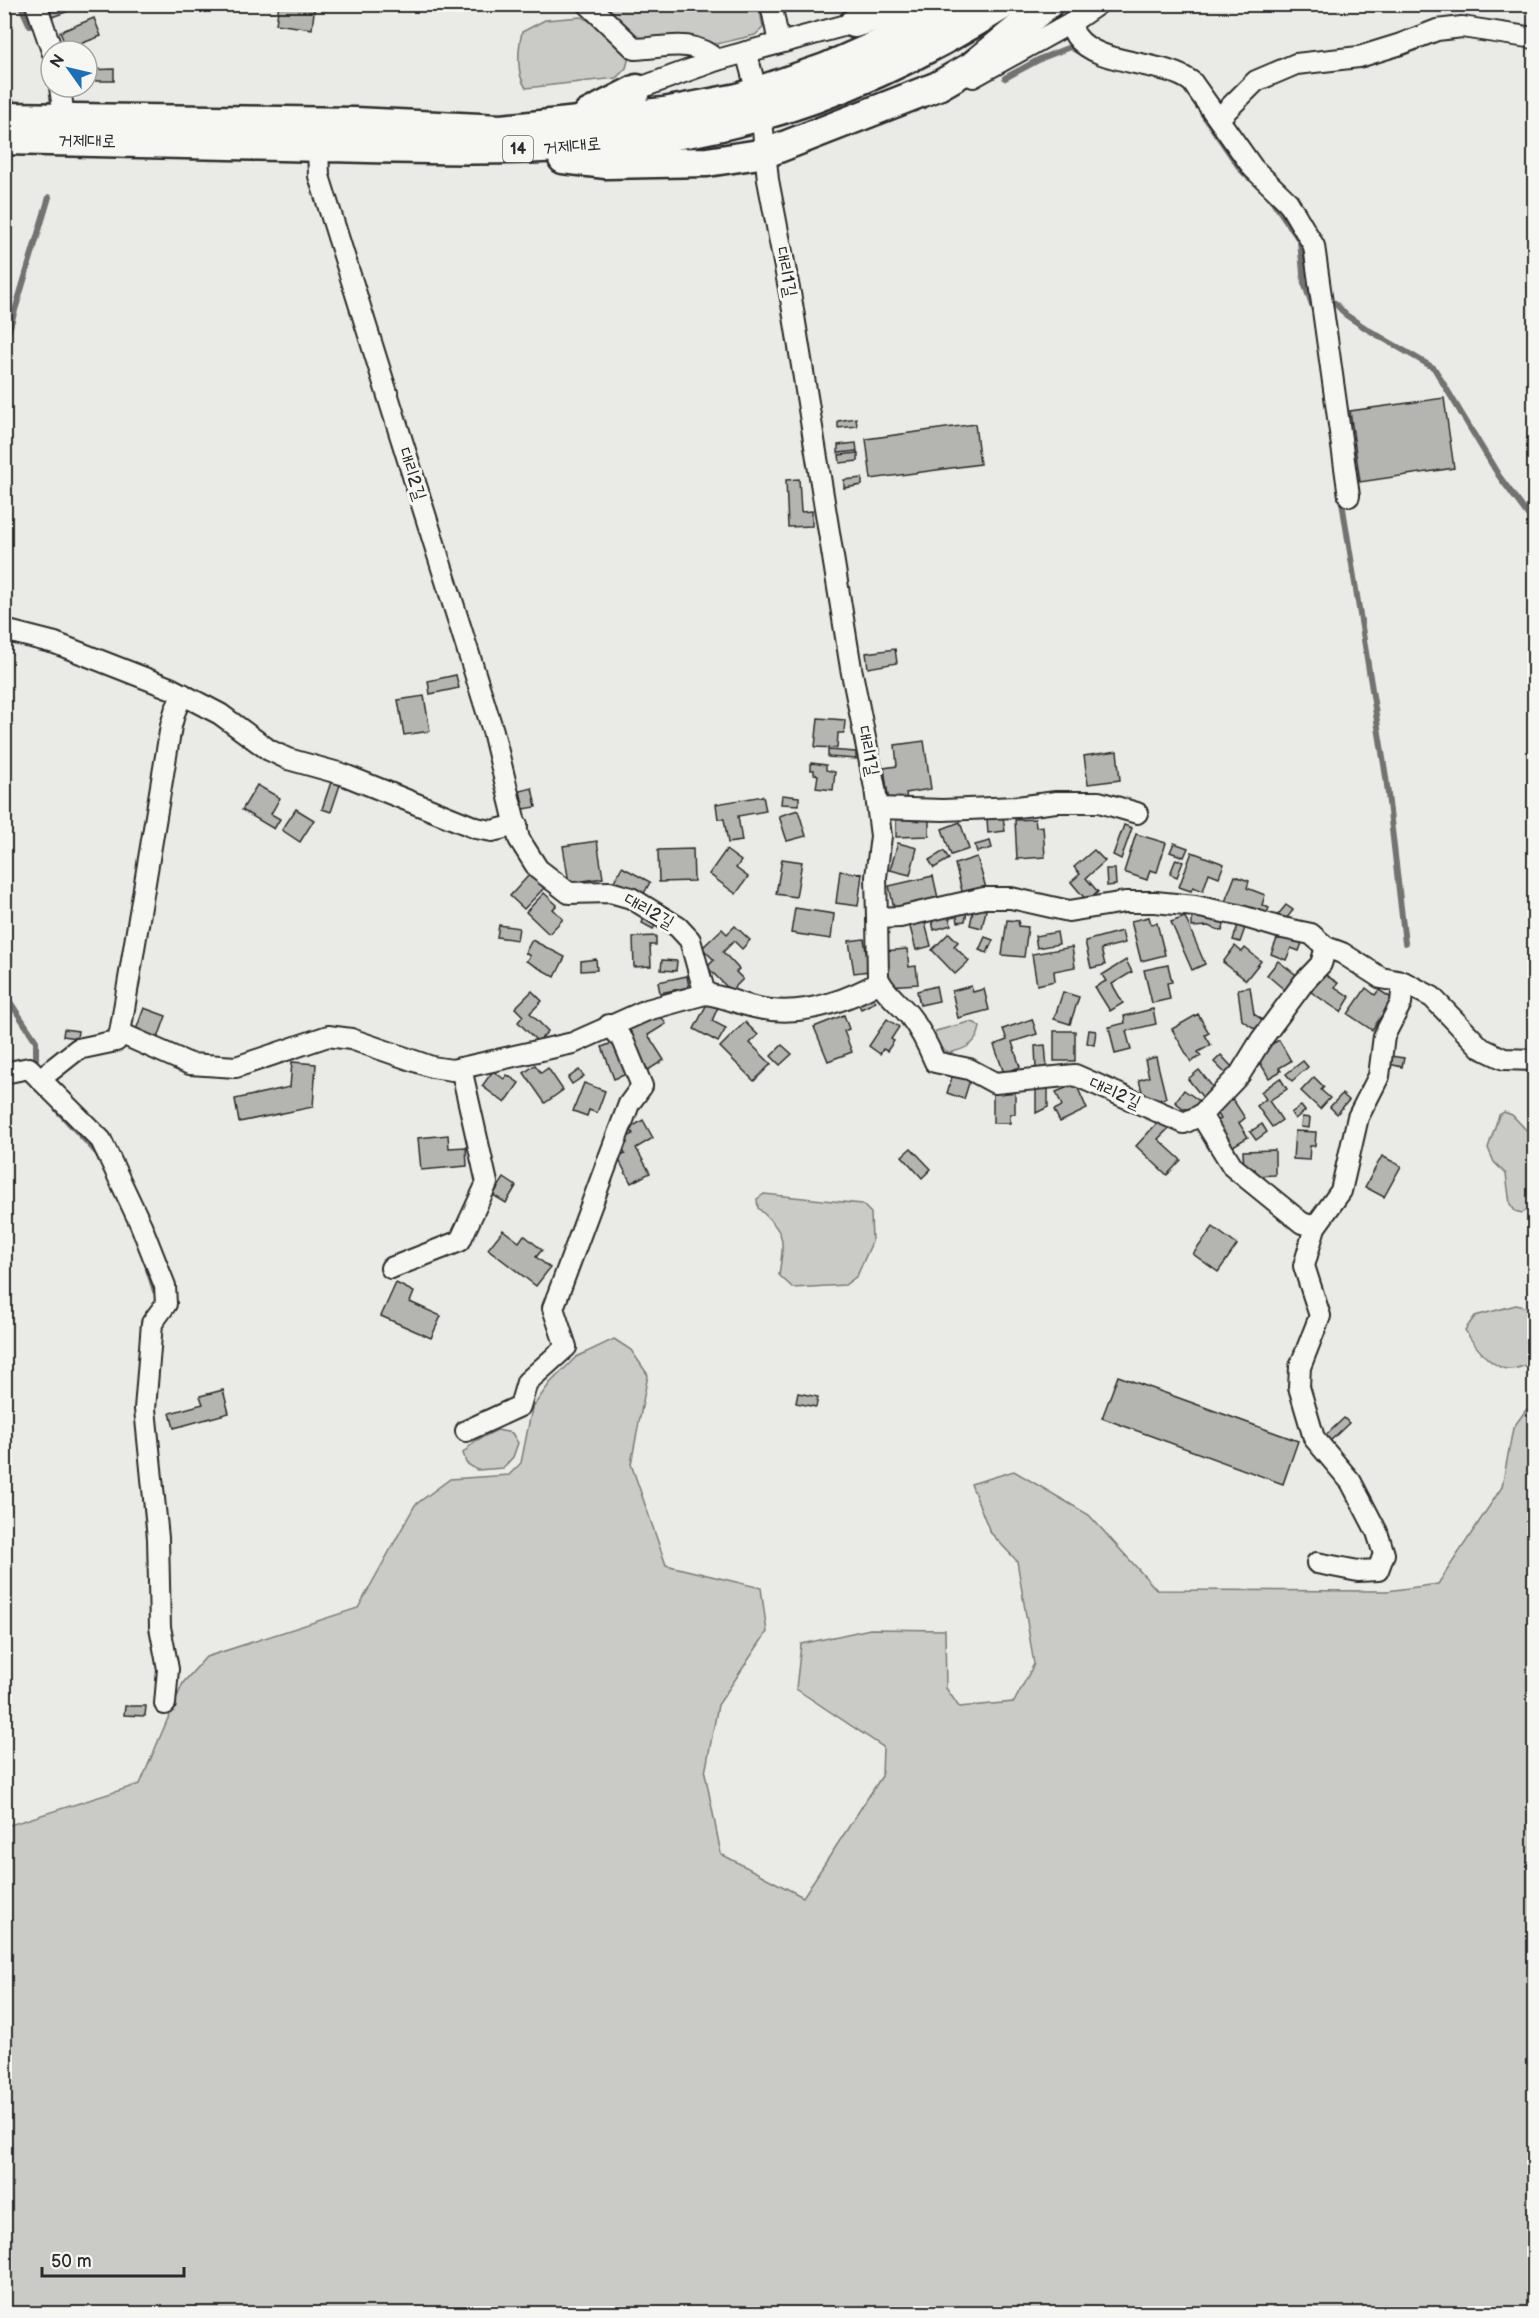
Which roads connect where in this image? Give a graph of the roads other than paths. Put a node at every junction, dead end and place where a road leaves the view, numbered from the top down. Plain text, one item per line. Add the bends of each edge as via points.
1 (36, 4) edge
2 (588, 4) edge
3 (771, 4) edge
4 (916, 4) edge
5 (959, 4) edge
6 (1005, 4) edge
7 (1048, 4) edge
8 (1098, 4) edge
9 (1072, 22) junction
10 (854, 23) joint
11 (1534, 38) edge
12 (49, 39) edge
13 (778, 43) junction
14 (746, 52) junction
15 (717, 60) junction
16 (963, 71) junction
17 (753, 78) dead end
18 (637, 89) joint
19 (62, 99) edge
20 (4, 117) edge
21 (64, 118) junction
22 (1219, 118) junction
23 (571, 123) junction
24 (4, 140) edge
25 (764, 142) junction
26 (318, 147) junction
27 (525, 149) junction
28 (1349, 496) dead end
29 (4, 630) edge
30 (183, 694) junction
31 (878, 808) junction
32 (1137, 813) dead end
33 (517, 825) junction
34 (877, 918) junction
35 (1326, 947) junction
36 (880, 982) junction
37 (1403, 982) junction
38 (705, 994) junction
39 (609, 1025) junction
40 (120, 1033) junction
41 (1534, 1060) edge
42 (461, 1068) junction
43 (4, 1073) edge
44 (40, 1079) junction
45 (1201, 1115) junction
46 (1315, 1227) junction
47 (391, 1268) dead end
48 (466, 1431) dead end
49 (1317, 1563) dead end
50 (165, 1704) dead end

1 - 12 street
2 - 15 street via 635,49 666,44 692,46
3 - 13 street
4 - 10 highway
5 - 23 highway, 거제대로 / 14 via 932,21 825,68 738,98
6 - 27 highway, 거제대로 / 14 via 961,32 851,85 769,113 676,135
7 - 16 highway
8 - 9 street
9 - 16 street via 974,77
9 - 22 street via 1075,35 1103,55 1180,73 1192,82
10 - 13 street
11 - 22 street via 1462,27 1437,30 1359,57 1296,64 1256,81
13 - 14 street
14 - 15 street
14 - 17 street
15 - 18 street
16 - 25 highway via 938,86
18 - 23 highway
19 - 21 street
20 - 21 highway, 거제대로 / 14
21 - 23 highway, 거제대로 / 14 via 355,122 501,129
22 - 28 street via 1253,168 1288,202 1314,246
24 - 26 highway, 거제대로 / 14
25 - 27 highway via 707,162 573,162
25 - 31 street, 대리1길
26 - 27 highway, 거제대로 / 14
26 - 33 street, 대리2길 via 319,176 493,730
29 - 30 street via 89,655
30 - 33 street via 288,759 342,774 477,828 492,831
30 - 40 street via 171,726
31 - 32 street via 943,810 1099,802
31 - 34 street, 대리1길 via 881,836
33 - 38 street, 대리2길 via 519,839 533,863 569,892 610,892 631,898 678,927 690,940
34 - 35 street via 900,917 984,898 1011,898 1069,911 1125,902 1155,902 1195,906 1311,934
34 - 36 street, 대리1길
35 - 37 street via 1382,978
35 - 45 street via 1321,964 1261,1040 1240,1074
36 - 38 street via 842,1000 814,1009 790,1011
36 - 45 street, 대리2길 via 924,1036 935,1062 969,1069 995,1083 1075,1075 1184,1123
37 - 41 street via 1432,997 1481,1048 1504,1059
37 - 46 street via 1401,1003 1384,1036 1379,1077 1358,1117 1341,1191
38 - 39 street
39 - 42 street via 573,1043
39 - 48 street via 623,1040 642,1086 629,1104 553,1308 566,1347 527,1382 520,1406
40 - 42 street via 190,1064 236,1067 328,1036 351,1038 432,1067
40 - 44 street via 116,1041 78,1049
42 - 47 street via 487,1183 460,1241
43 - 44 street via 29,1068
44 - 50 street via 101,1140 165,1286 166,1304 152,1323 146,1409 158,1538 160,1627 168,1669
45 - 46 street via 1233,1167 1302,1223
46 - 49 street via 1304,1266 1320,1316 1300,1367 1299,1387 1314,1438 1351,1482 1384,1554 1378,1570 1358,1571

